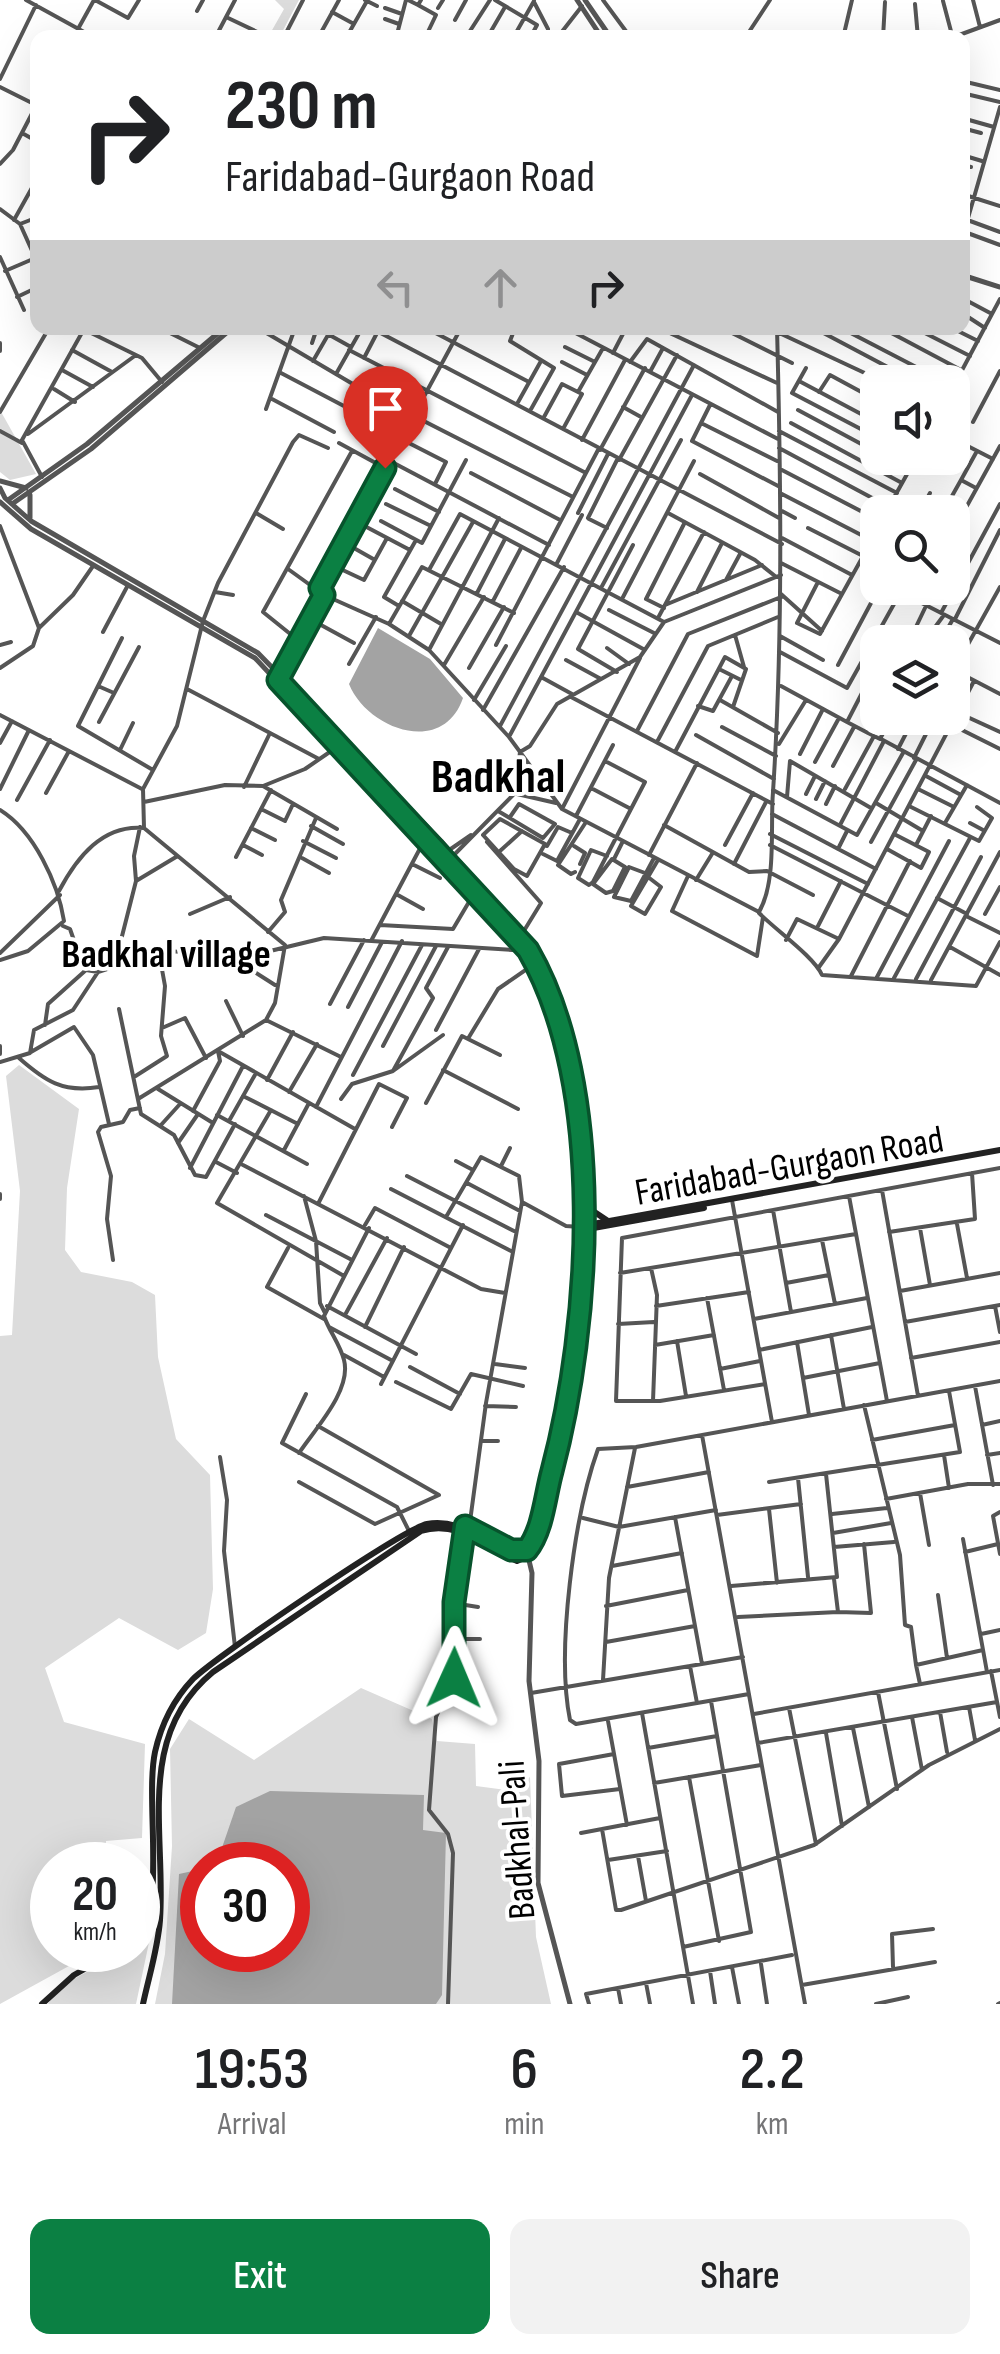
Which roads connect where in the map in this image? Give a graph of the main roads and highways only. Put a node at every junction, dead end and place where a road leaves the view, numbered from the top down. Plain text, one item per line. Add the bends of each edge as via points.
1 (1000, 1152) edge
2 (588, 1202) road end
3 (610, 1223) junction
4 (585, 1227) junction
5 (587, 1247) junction
6 (466, 1529) junction
7 (528, 1554) junction
8 (155, 1842) edge
9 (158, 1842) edge
10 (82, 1972) edge
11 (150, 1972) edge
12 (42, 2004) edge
13 (143, 2004) edge

1 - 3 main road, Faridabad-Gurgaon Road
2 - 3 main road
3 - 4 main road, Faridabad-Gurgaon Road
3 - 5 main road
4 - 5 main road, Faridabad-Gurgaon Road
4 - 7 main road via 571,1380
5 - 7 main road, Faridabad-Gurgaon Road via 579,1373 544,1524
6 - 7 main road
6 - 8 main road via 436,1522 409,1531 190,1682 163,1726 153,1767
6 - 9 main road via 421,1532 191,1692 170,1725 161,1757
10 - 12 main road
11 - 13 main road

